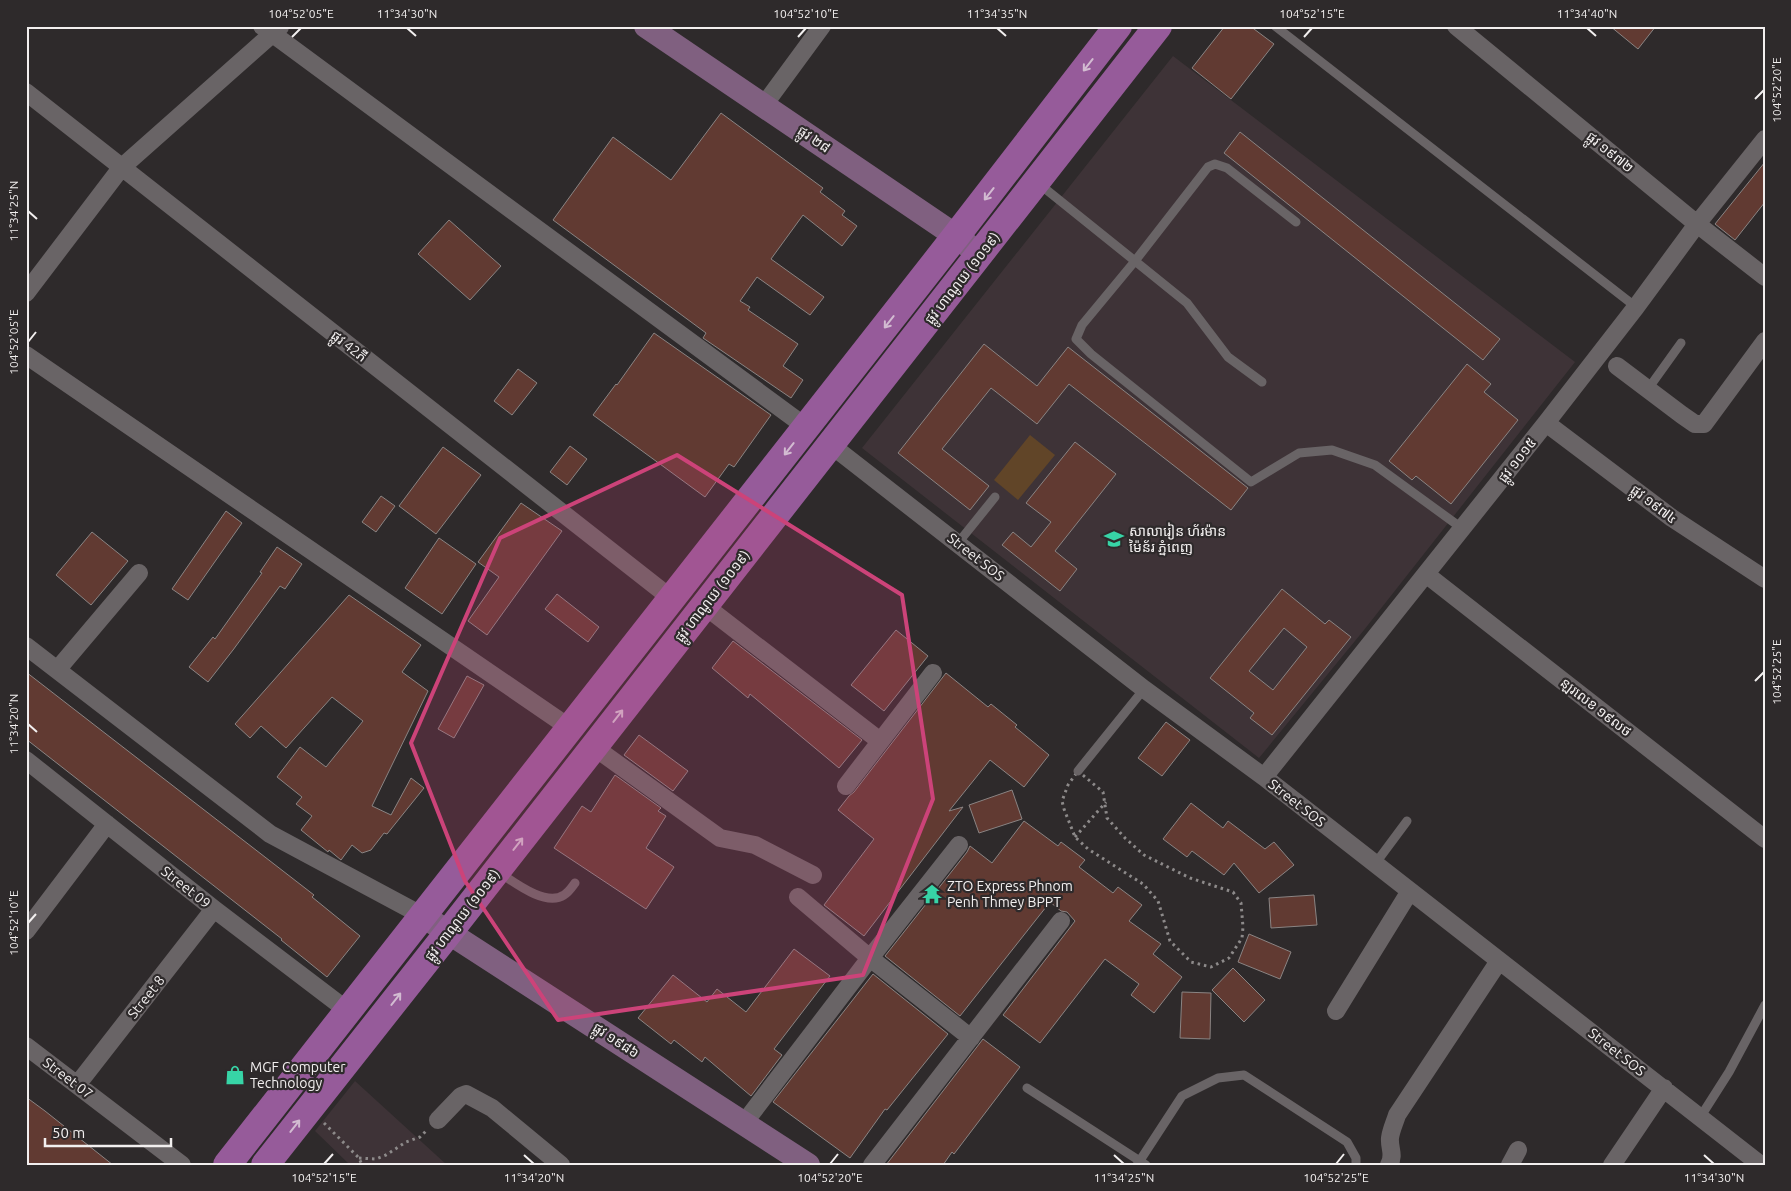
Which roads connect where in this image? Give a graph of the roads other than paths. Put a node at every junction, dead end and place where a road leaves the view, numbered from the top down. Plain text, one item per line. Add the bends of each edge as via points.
1 (646, 26) edge
2 (822, 26) edge
3 (1118, 26) edge
4 (1158, 26) edge
5 (1275, 26) edge
6 (1456, 26) edge
7 (272, 29) edge
8 (26, 92) edge
9 (764, 105) junction
10 (1765, 139) edge
11 (121, 168) junction
12 (1037, 182) junction
13 (1296, 222) dead end
14 (1697, 224) junction
15 (956, 236) junction
16 (980, 255) junction
17 (1135, 262) junction
18 (1765, 277) edge
19 (26, 293) edge
20 (1636, 307) junction
21 (1765, 341) edge
22 (1681, 343) dead end
23 (26, 355) edge
24 (1617, 366) dead end
25 (1262, 382) dead end
26 (1648, 388) junction
27 (1546, 423) junction
28 (806, 427) junction
29 (831, 445) junction
30 (995, 497) dead end
31 (1463, 529) junction
32 (958, 543) junction
33 (139, 573) dead end
34 (1427, 575) junction
35 (1765, 579) edge
36 (672, 599) junction
37 (705, 606) junction
38 (26, 646) edge
39 (57, 670) junction
40 (933, 673) dead end
41 (1144, 689) junction
42 (570, 728) junction
43 (880, 741) junction
44 (594, 748) junction
45 (26, 760) edge
46 (1078, 771) road end
47 (1264, 777) junction
48 (846, 786) dead end
49 (1407, 821) dead end
50 (107, 824) junction
51 (1765, 840) edge
52 (959, 845) dead end
53 (1375, 864) junction
54 (497, 870) junction
55 (813, 875) dead end
56 (575, 883) dead end
57 (1410, 891) junction
58 (798, 897) dead end
59 (214, 909) junction
60 (423, 916) junction
61 (1061, 921) dead end
62 (26, 931) edge
63 (450, 932) junction
64 (870, 958) junction
65 (1499, 962) junction
66 (1765, 1004) edge
67 (348, 1011) junction
68 (1336, 1011) dead end
69 (971, 1038) junction
70 (26, 1046) edge
71 (77, 1085) junction
72 (1027, 1088) dead end
73 (1664, 1088) junction
74 (1701, 1116) junction
75 (438, 1120) road end
76 (744, 1123) junction
77 (1141, 1163) edge
78 (182, 1165) edge
79 (228, 1165) edge
80 (265, 1165) edge
81 (561, 1165) edge
82 (808, 1165) edge
83 (872, 1165) edge
84 (1356, 1165) edge
85 (1389, 1165) edge
86 (1612, 1165) edge
87 (1761, 1165) edge

1 - 9 main road, ផ្លូវ ២៨
2 - 9 street
3 -> 15 main road
4 - 12 main road, ផ្លូវ ហាណូយ (១០១៩)
5 - 20 lane
6 - 14 street, ផ្លូវ ១៩៧២
7 - 11 street
7 - 28 street
8 - 11 street, ផ្លូវ 42ភី
9 - 15 main road, ផ្លូវ ២៨
10 - 14 street, ផ្លូវ ១០១៥
11 - 19 street
11 - 36 street, ផ្លូវ 42ភី
12 - 16 main road, ផ្លូវ ហាណូយ (១០១៩)
12 - 17 lane
13 - 17 lane via 1227,168 1215,164 1208,167
14 - 18 street, ផ្លូវ ១៩៧២
14 - 20 street, ផ្លូវ ១០១៥
15 - 16 main road, ផ្លូវ ២៨
15 -> 28 main road
16 - 29 main road, ផ្លូវ ហាណូយ (១០១៩)
17 - 25 lane via 1187,303 1228,357
17 - 31 lane via 1082,325 1076,339 1091,354 1252,482 1299,453 1332,450 1375,465
20 - 27 street, ផ្លូវ ១០១៥
21 - 26 street via 1704,424 1695,424
22 - 26 lane
23 - 42 street
24 - 26 street
27 - 31 street, ផ្លូវ ១០១៥
27 - 35 street, ផ្លូវ ១៩៧៤ via 1672,518
28 -> 36 main road
29 - 32 street, Street SOS
29 - 37 main road, ផ្លូវ ហាណូយ (១០១៩)
30 - 32 lane
31 - 34 street, ផ្លូវ ១០១៥
32 - 41 street, Street SOS
33 - 39 street
34 - 47 street, ផ្លូវ ១០១៥
34 - 51 street, ន្ឡរលេខ ១៩លថ
36 - 42 main road
37 - 43 street
44 -> 37 main road, ផ្លូវ ហាណូយ (១០១៩)
38 - 39 street
39 - 60 street via 270,834
40 - 43 street
41 - 46 lane
41 - 47 street, Street SOS
42 - 60 main road
43 - 48 street
54 -> 44 main road, ផ្លូវ ហាណូយ (១០១៩)
44 - 55 street via 720,838 755,846
45 - 50 street, Street 09
47 - 53 street, Street SOS
49 - 53 lane
50 - 59 street, Street 09
50 - 62 street
52 - 64 street
53 - 57 street, Street SOS
54 - 56 lane via 528,892 541,896 564,896
54 - 63 main road, ផ្លូវ ហាណូយ (១០១៩)
57 - 65 street, Street SOS
57 - 68 street
58 - 64 street
59 - 67 street, Street 09
59 - 71 street, Street 8
60 - 63 main road, ផ្លូវ ១៩៨៦
60 - 67 main road
61 - 69 street
63 - 76 main road, ផ្លូវ ១៩៨៦
80 -> 63 main road, ផ្លូវ ហាណូយ (១០១៩)
64 - 69 street
64 - 76 street
65 - 73 street, Street SOS
65 - 85 street via 1398,1115 1392,1128 1390,1141 1393,1152
66 - 74 lane
67 - 79 main road
69 - 83 street
70 - 71 street, Street 07
71 - 78 street, Street 07
72 - 77 lane
73 - 74 street, Street SOS
73 - 86 street
74 - 87 street, Street SOS
75 - 81 street via 466,1094 492,1108
76 - 82 main road, ផ្លូវ ១៩៨៦
77 - 84 lane via 1182,1096 1218,1078 1244,1075 1347,1142 1356,1158

